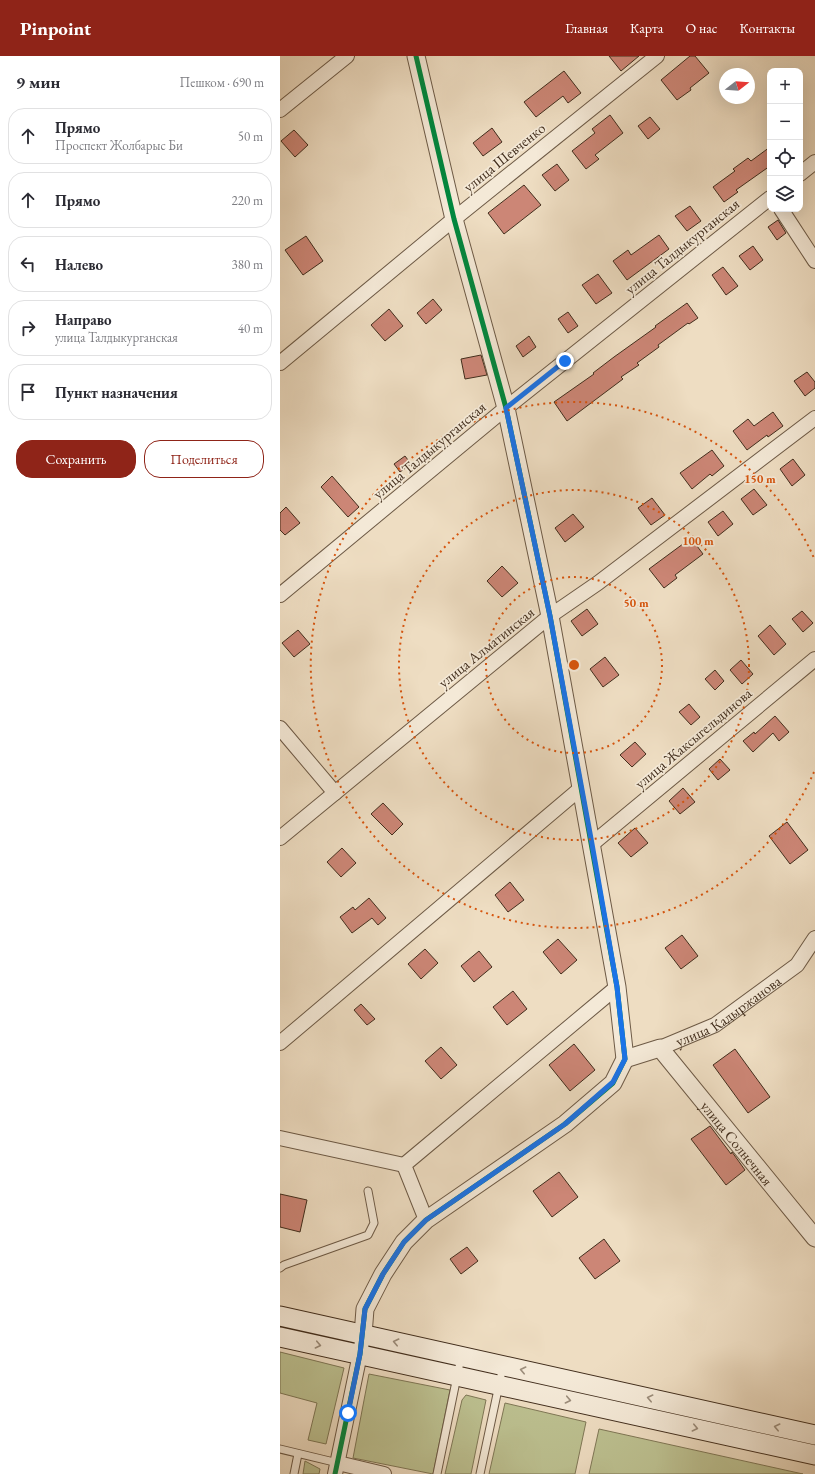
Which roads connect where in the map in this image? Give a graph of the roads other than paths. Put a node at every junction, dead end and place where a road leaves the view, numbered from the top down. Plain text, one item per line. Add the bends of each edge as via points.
1 (347, 56) edge
2 (416, 56) edge
3 (657, 56) edge
4 (280, 110) edge
5 (815, 162) edge
6 (803, 172) edge
7 (767, 200) edge
8 (783, 212) edge
9 (454, 219) junction
10 (815, 261) edge
11 (280, 363) edge
12 (506, 408) junction
13 (815, 418) edge
14 (280, 595) edge
15 (550, 616) junction
16 (815, 659) edge
17 (280, 728) edge
18 (581, 788) junction
19 (335, 793) junction
20 (280, 838) edge
21 (592, 844) junction
22 (815, 939) edge
23 (617, 987) junction
24 (280, 1043) edge
25 (660, 1048) junction
26 (625, 1059) junction
27 (280, 1138) edge
28 (404, 1165) junction
29 (368, 1191) dead end
30 (426, 1220) junction
31 (815, 1238) edge
32 (280, 1268) edge
33 (280, 1316) edge
34 (363, 1335) junction
35 (280, 1337) edge
36 (360, 1354) junction
37 (461, 1356) junction
38 (503, 1366) junction
39 (458, 1376) junction
40 (500, 1385) junction
41 (815, 1435) edge
42 (280, 1449) edge
43 (298, 1454) junction
44 (815, 1455) edge
45 (337, 1469) edge
46 (294, 1474) edge
47 (384, 1474) edge
48 (437, 1474) edge
49 (480, 1474) edge

1 - 4 street
2 - 9 street
3 - 9 street, улица Шевченко
5 - 6 street
7 - 12 street, улица Талдыкурганская
8 - 10 street
9 - 11 street, улица Шевченко
9 - 12 street
12 - 14 street, улица Талдыкурганская
12 - 15 street
13 - 15 street, улица Алматинская via 598,583
15 - 18 street
15 - 19 street, улица Алматинская
16 - 21 street, улица Жаксыгельдинова
17 - 19 street
18 - 21 street
18 - 24 street
19 - 20 street, улица Алматинская
21 - 23 street
22 - 25 street, улица Кадыржанова via 797,965 716,1025
23 - 26 street
23 - 28 street
25 - 26 street, улица Кадыржанова
25 - 31 street, улица Солнечная
26 - 30 street via 613,1082 565,1124
27 - 28 street
28 - 30 street
29 - 32 lane via 374,1222 368,1236
30 - 34 street via 404,1242 383,1274 365,1309
33 - 34 main road
34 - 36 street
37 -> 34 main road
35 -> 36 main road
36 - 39 main road
36 - 45 street
37 - 38 main road
37 - 39 lane
38 - 40 lane
41 -> 38 main road
39 - 40 main road
39 - 48 lane
40 -> 44 main road
40 - 49 lane
42 - 43 lane
43 - 45 lane
43 - 46 lane
45 - 47 street

